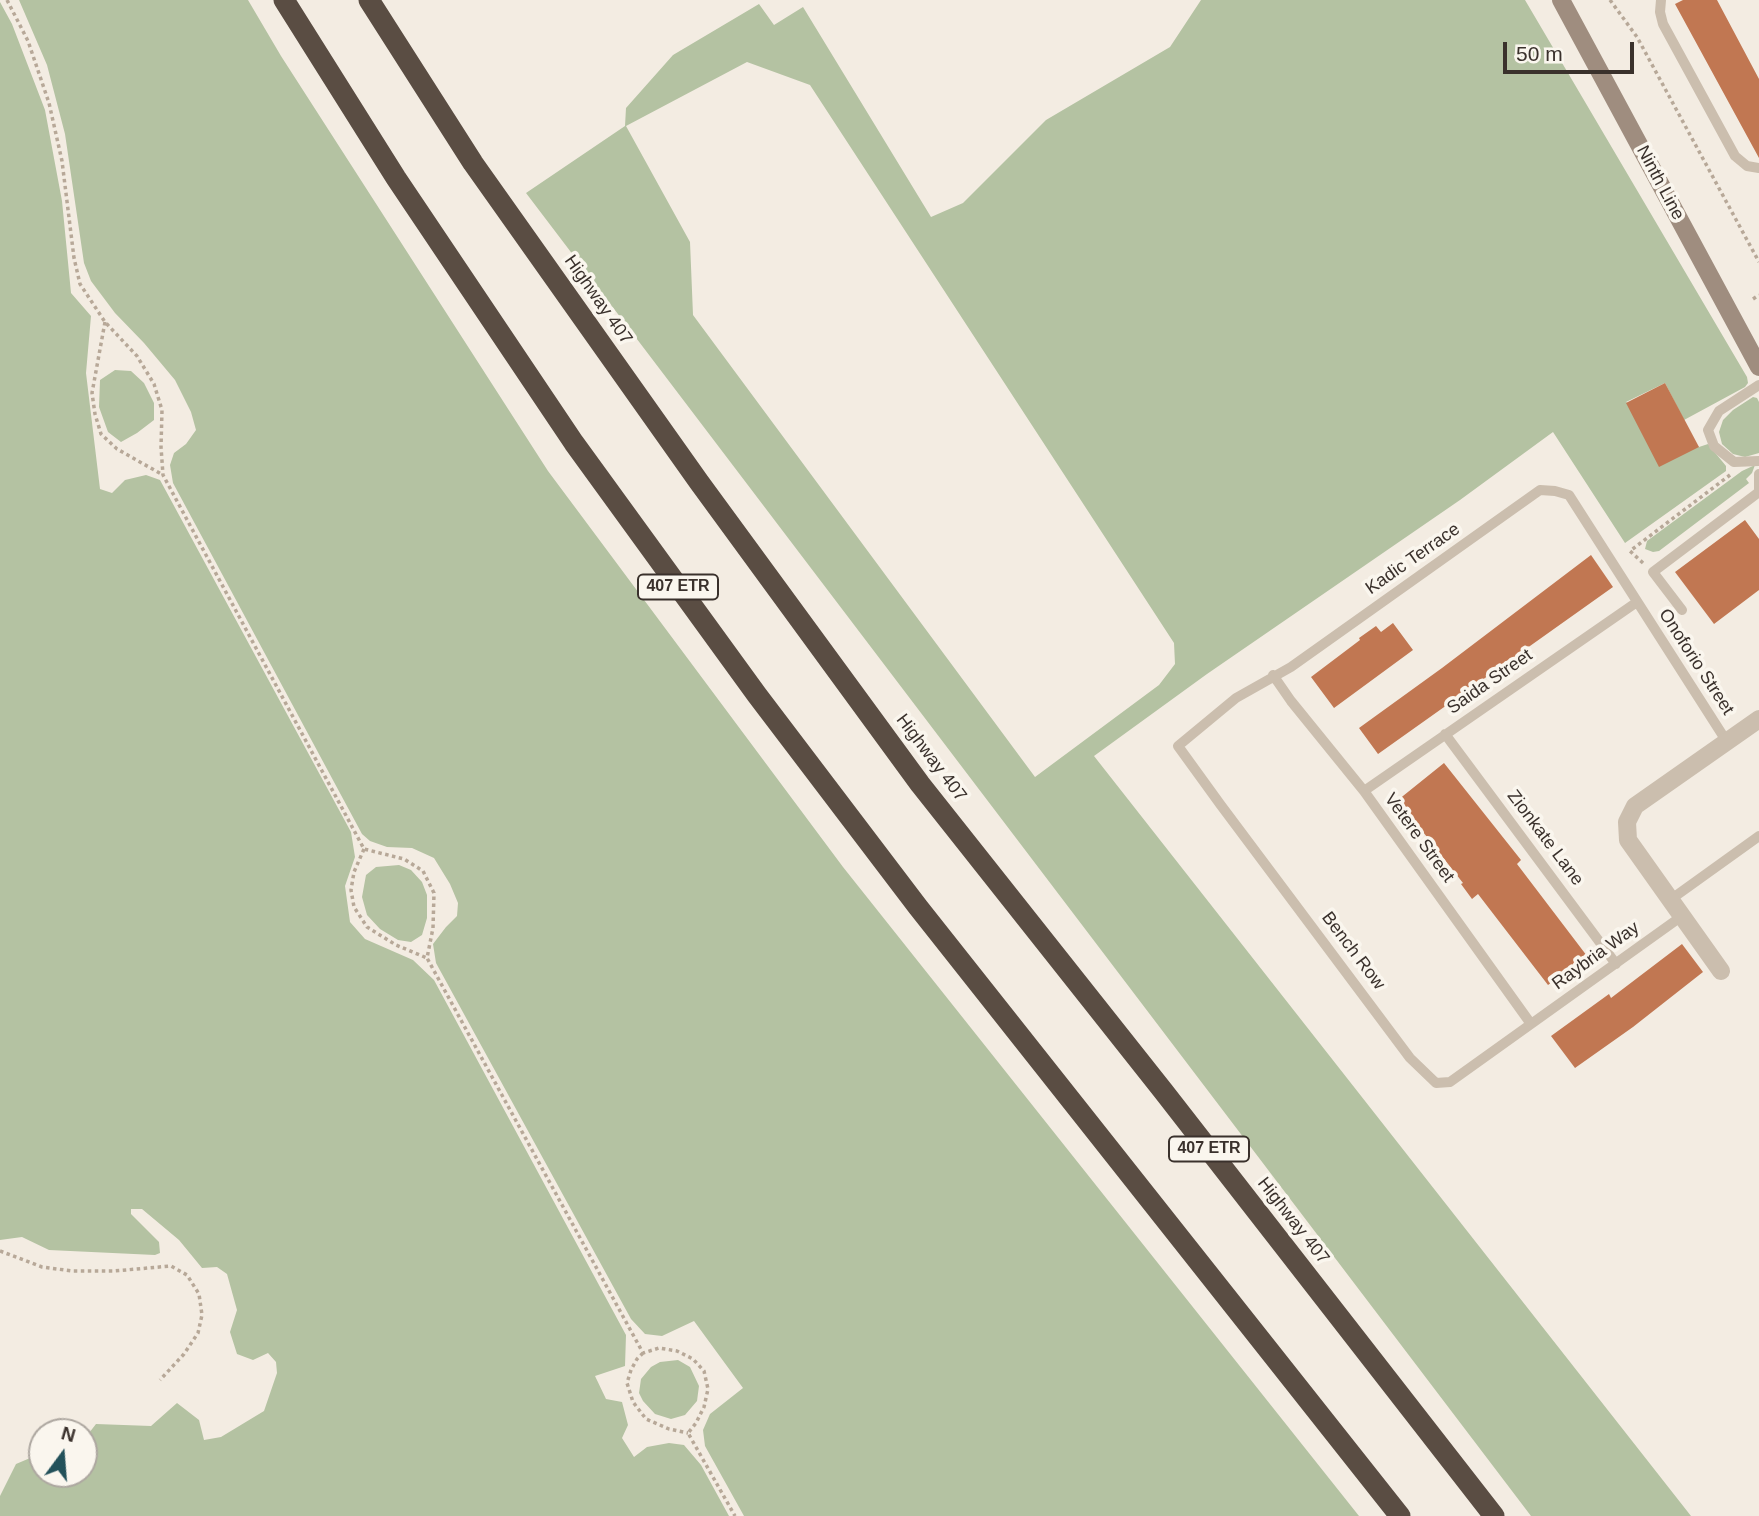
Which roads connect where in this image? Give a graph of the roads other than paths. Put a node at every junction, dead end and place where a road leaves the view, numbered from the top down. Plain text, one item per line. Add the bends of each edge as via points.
1 (284, 0) edge
2 (369, 0) edge
3 (1561, 0) edge
4 (1661, 0) edge
5 (1759, 168) edge
6 (1759, 367) edge
7 (1759, 385) edge
8 (1759, 461) edge
9 (1759, 474) edge
10 (1759, 492) edge
11 (1637, 602) junction
12 (1682, 610) dead end
13 (1273, 675) junction
14 (1759, 719) edge
15 (1445, 734) junction
16 (1727, 742) junction
17 (1178, 746) joint
18 (1364, 791) junction
19 (1759, 836) edge
20 (1670, 900) junction
21 (1682, 916) junction
22 (1616, 964) junction
23 (1721, 971) dead end
24 (1531, 1024) junction
25 (1401, 1516) edge
26 (1494, 1516) edge

1 - 25 highway, 407 ETR via 396,178 574,443 757,695 918,906
2 - 26 highway, Highway 407 / 407 ETR via 472,163 920,784
3 - 6 main road, Ninth Line
4 - 5 lane via 1664,24 1735,156 1747,166
7 - 8 lane via 1718,411 1708,430 1714,446 1734,462
9 - 10 lane
10 - 12 lane via 1653,572
11 - 13 lane, Kadic Terrace via 1569,495 1540,490 1291,667
11 - 15 lane, Saida Street
11 - 16 lane, Onoforio Street
13 - 17 lane, Kadic Terrace via 1236,698
13 - 18 lane, Vetere Street
14 - 16 street
15 - 18 lane, Saida Street
15 - 22 lane, Zionkate Lane
16 - 20 street via 1635,806 1627,822 1628,841
17 - 24 lane, Bench Row via 1410,1058 1436,1083 1450,1082
18 - 24 lane, Vetere Street
19 - 20 lane
20 - 21 street
21 - 22 lane, Raybria Way
21 - 23 street
22 - 24 lane, Raybria Way

